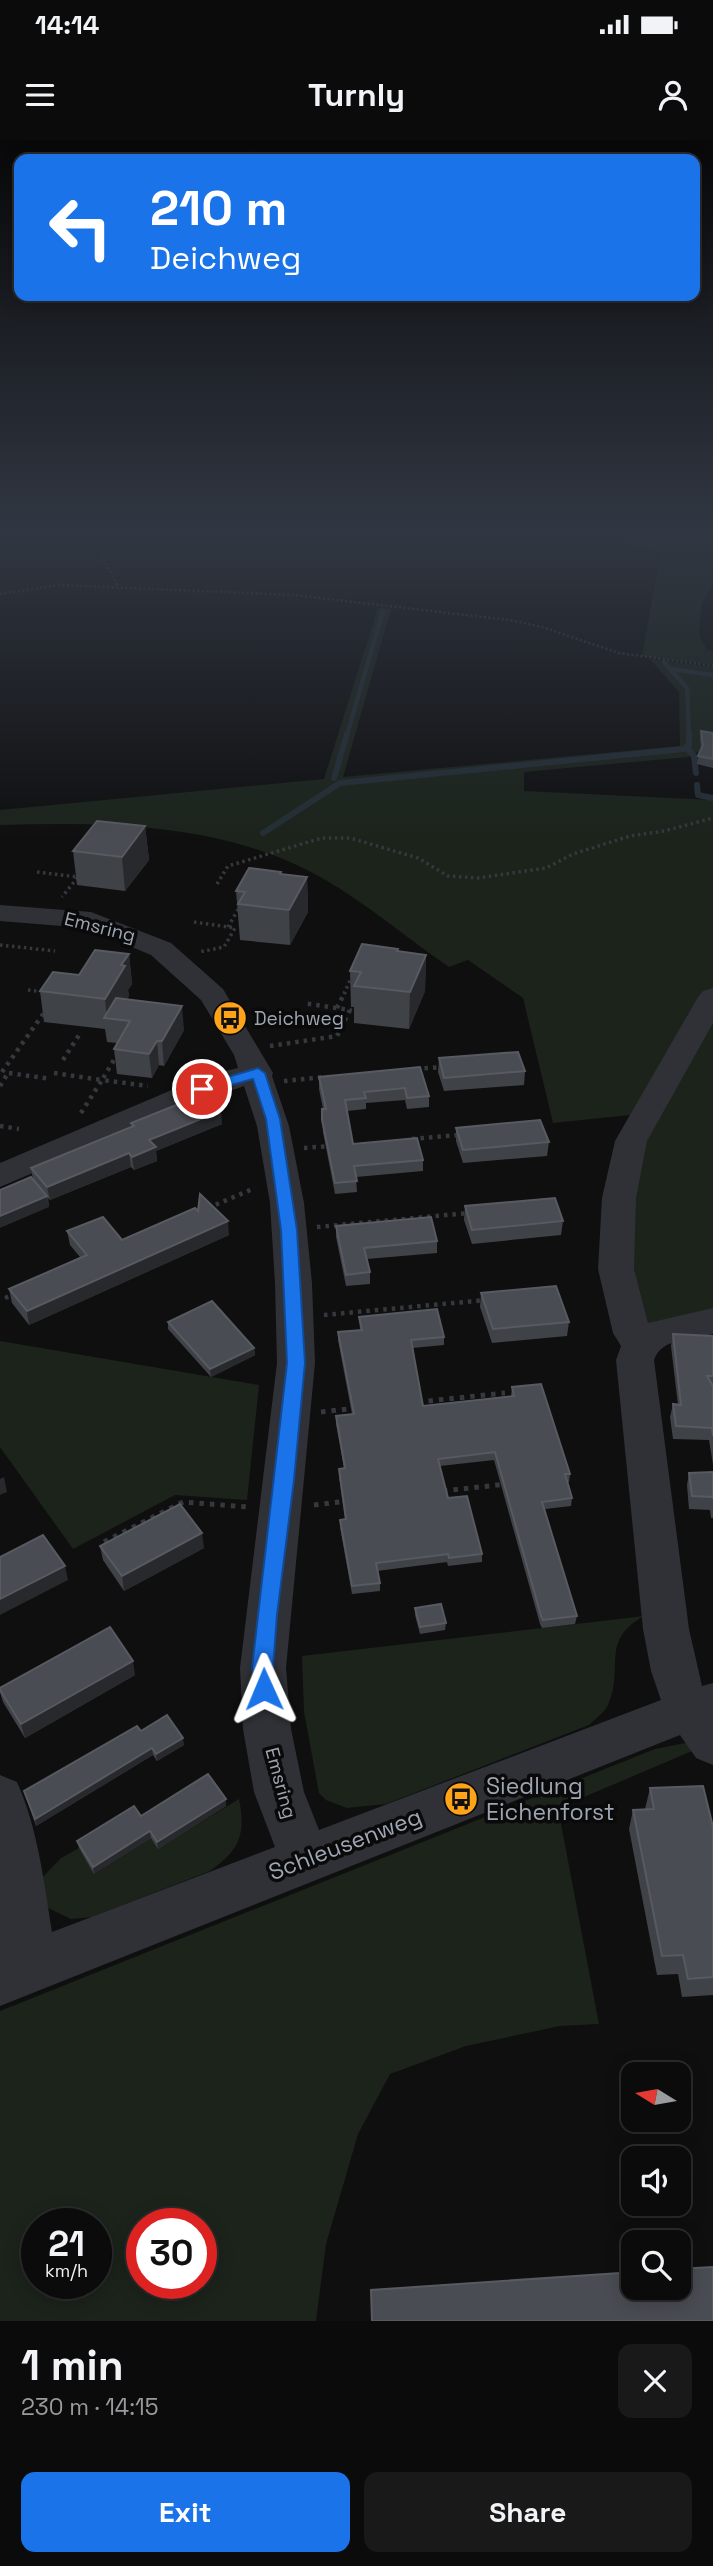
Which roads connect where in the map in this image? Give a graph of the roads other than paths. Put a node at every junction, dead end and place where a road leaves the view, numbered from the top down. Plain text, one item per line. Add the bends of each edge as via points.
1 (0, 913) edge
2 (713, 997) edge
3 (256, 1068) junction
4 (0, 1175) edge
5 (713, 1321) edge
6 (640, 1345) junction
7 (705, 1719) edge
8 (0, 1798) edge
9 (305, 1860) junction
10 (15, 1973) edge

1 - 3 street, Emsring via 102,924 157,945 212,993
2 - 6 street, Schleusenweg via 631,1141 619,1198 616,1269 632,1333
3 - 4 street
3 - 9 street, Emsring via 281,1167 296,1363 262,1668 279,1792
5 - 6 street via 654,1335
6 - 7 street, Schleusenweg via 635,1360 666,1629 674,1670
7 - 9 street, Schleusenweg
8 - 10 street via 15,1860
9 - 10 street, Schleusenweg

